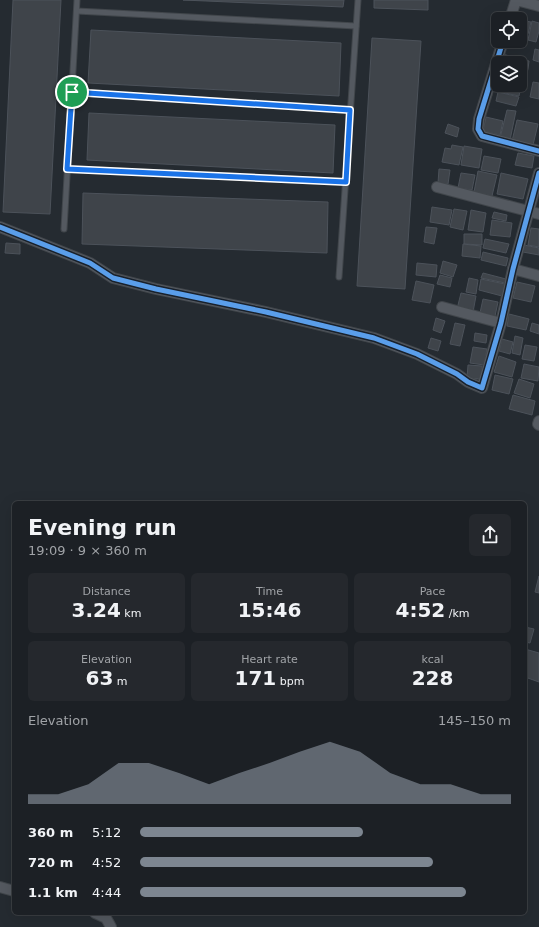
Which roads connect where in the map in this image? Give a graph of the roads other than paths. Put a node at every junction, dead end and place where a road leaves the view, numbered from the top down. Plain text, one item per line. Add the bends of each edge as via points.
1 (77, 0) edge
2 (358, 0) edge
3 (539, 6) edge
4 (77, 11) junction
5 (512, 12) edge
6 (356, 26) junction
7 (501, 48) edge
8 (72, 92) junction
9 (350, 110) junction
10 (539, 151) edge
11 (67, 169) junction
12 (539, 173) edge
13 (346, 182) junction
14 (437, 187) dead end
15 (529, 211) junction
16 (539, 214) edge
17 (0, 227) edge
18 (64, 229) dead end
19 (513, 269) junction
20 (539, 276) edge
21 (339, 277) dead end
22 (442, 307) dead end
23 (501, 323) junction
24 (539, 420) edge
25 (539, 424) edge
26 (0, 887) edge
27 (12, 890) edge
28 (99, 915) edge
29 (111, 927) edge

1 - 4 lane
2 - 6 lane
3 - 5 street via 516,0
4 - 6 lane
4 - 8 lane
6 - 9 lane
7 - 10 street via 478,129 482,136
8 - 9 lane
8 - 11 lane
9 - 13 lane
11 - 13 lane
11 - 18 lane
12 - 15 street
13 - 21 lane
14 - 15 street
15 - 16 street
15 - 19 street
17 - 23 street via 90,263 112,278 374,338 418,354 482,388
19 - 20 street
19 - 23 street
22 - 23 street
24 - 25 street
26 - 27 street
28 - 29 street via 106,918

